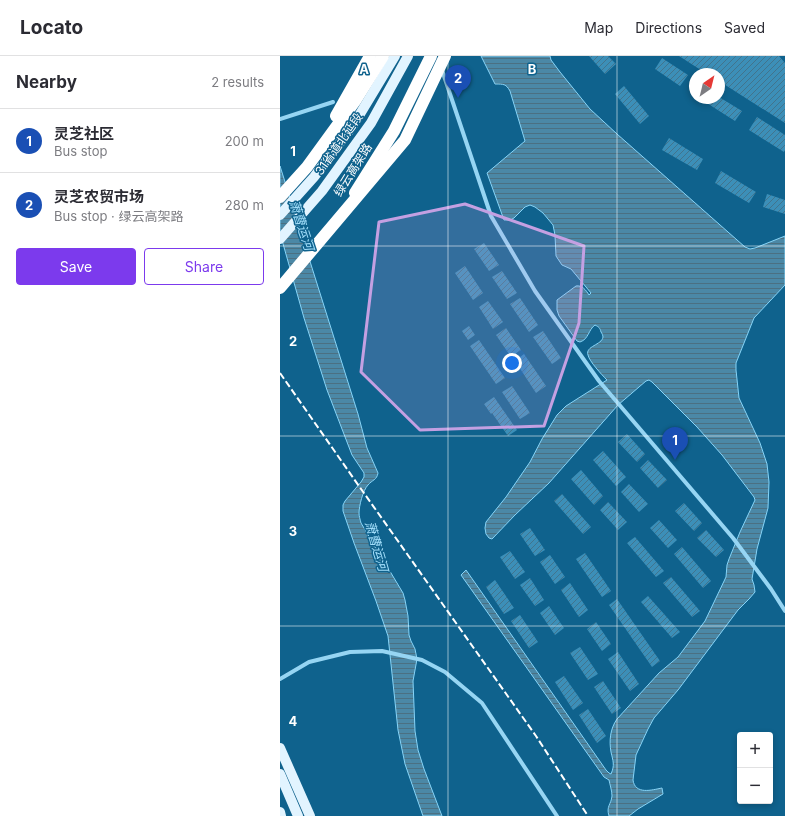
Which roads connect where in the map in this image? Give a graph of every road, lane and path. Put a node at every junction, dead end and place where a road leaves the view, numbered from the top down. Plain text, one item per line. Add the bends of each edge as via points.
1 (370, 56) edge
2 (408, 56) edge
3 (431, 56) edge
4 (437, 56) edge
5 (445, 56) edge
6 (390, 58) edge
7 (333, 102) dead end
8 (280, 119) edge
9 (307, 167) junction
10 (280, 193) edge
11 (280, 197) edge
12 (280, 216) edge
13 (280, 239) edge
14 (280, 288) edge
15 (785, 611) edge
16 (280, 679) edge
17 (280, 748) edge
18 (280, 774) edge
19 (280, 812) edge
20 (282, 816) edge
21 (298, 816) edge
22 (310, 816) edge
23 (557, 816) edge

1 - 9 highway, bridge
2 - 13 main road, 31省道北延段 via 371,123 322,192
3 - 14 highway, 绿云高架路, bridge via 394,131 347,206
4 - 15 street via 491,216 534,291 599,381 733,538
5 - 14 highway, bridge via 405,140
6 - 9 highway, bridge
6 - 10 main road, bridge via 310,162
6 - 12 main road via 354,124 314,177
7 - 8 street
9 - 11 highway, bridge
16 - 23 street via 309,662 350,652 382,651 422,660 445,672 482,703
17 - 22 main road
18 - 21 main road
19 - 20 main road

